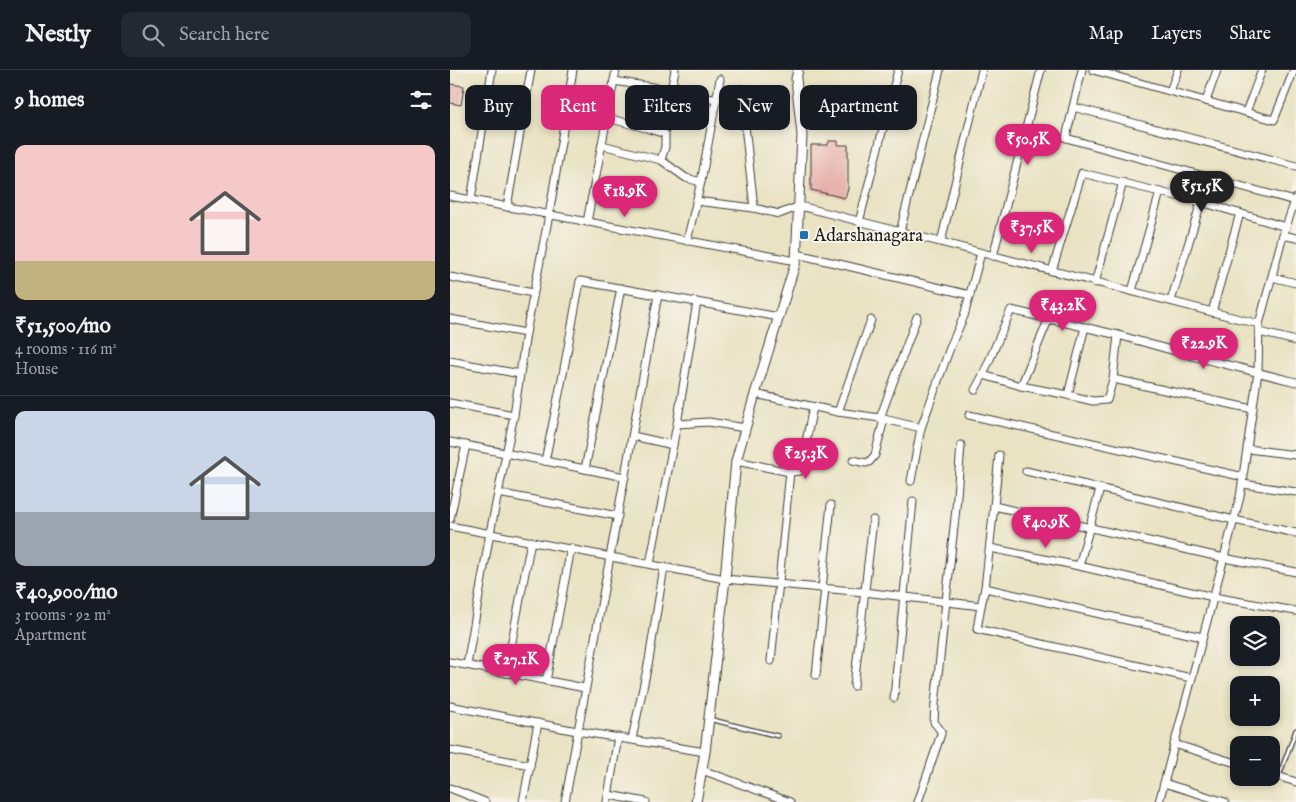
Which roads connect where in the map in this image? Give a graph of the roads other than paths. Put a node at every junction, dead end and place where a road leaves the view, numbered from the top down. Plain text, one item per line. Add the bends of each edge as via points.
1 (492, 70) edge
2 (531, 70) edge
3 (573, 70) edge
4 (616, 70) edge
5 (675, 70) edge
6 (798, 70) edge
7 (898, 70) edge
8 (940, 70) edge
9 (982, 70) edge
10 (1041, 70) edge
11 (1082, 70) edge
12 (1093, 70) edge
13 (1178, 70) edge
14 (1217, 70) edge
15 (1262, 70) edge
16 (1294, 70) edge
17 (720, 79) dead end
18 (614, 81) junction
19 (613, 85) edge
20 (639, 85) edge
21 (672, 85) edge
22 (1170, 91) junction
23 (709, 98) edge
24 (717, 100) junction
25 (1206, 101) junction
26 (1073, 108) junction
27 (1246, 112) junction
28 (615, 120) edge
29 (605, 130) edge
30 (745, 130) edge
31 (602, 145) junction
32 (661, 160) junction
33 (1296, 166) edge
34 (701, 182) junction
35 (1123, 182) junction
36 (1160, 192) junction
37 (450, 196) edge
38 (470, 200) junction
39 (1296, 200) edge
40 (696, 201) junction
41 (1201, 202) junction
42 (800, 206) junction
43 (507, 207) junction
44 (754, 208) junction
45 (1240, 213) junction
46 (548, 214) junction
47 (587, 222) junction
48 (859, 222) junction
49 (1286, 227) junction
50 (900, 232) junction
51 (1283, 235) junction
52 (1296, 238) edge
53 (687, 241) junction
54 (941, 242) junction
55 (981, 253) junction
56 (993, 256) junction
57 (797, 258) junction
58 (1052, 271) junction
59 (450, 277) edge
60 (1272, 277) junction
61 (1095, 282) junction
62 (1296, 283) edge
63 (621, 288) junction
64 (1132, 291) junction
65 (533, 293) junction
66 (658, 295) junction
67 (970, 295) junction
68 (1171, 301) junction
69 (697, 302) junction
70 (1212, 312) junction
71 (779, 317) junction
72 (917, 317) dead end
73 (1049, 318) junction
74 (450, 319) edge
75 (871, 320) dead end
76 (1259, 324) junction
77 (1085, 327) junction
78 (1259, 332) junction
79 (526, 333) junction
80 (1118, 334) junction
81 (1296, 341) edge
82 (450, 361) edge
83 (1258, 372) junction
84 (520, 374) junction
85 (983, 376) junction
86 (1113, 379) junction
87 (1296, 382) edge
88 (1021, 386) junction
89 (975, 390) dead end
90 (755, 394) junction
91 (1068, 395) junction
92 (450, 403) edge
93 (814, 407) junction
94 (1253, 409) junction
95 (838, 412) junction
96 (514, 415) junction
97 (969, 416) dead end
98 (882, 418) junction
99 (677, 424) junction
100 (746, 428) junction
101 (921, 428) junction
102 (633, 436) junction
103 (450, 442) edge
104 (466, 445) junction
105 (673, 445) junction
106 (961, 445) dead end
107 (1248, 449) junction
108 (506, 453) junction
109 (999, 455) dead end
110 (1296, 455) edge
111 (853, 460) dead end
112 (545, 461) junction
113 (736, 461) junction
114 (585, 469) junction
115 (1026, 471) dead end
116 (790, 472) junction
117 (625, 477) junction
118 (1243, 480) junction
119 (911, 481) dead end
120 (1100, 490) junction
121 (1296, 492) edge
122 (498, 493) junction
123 (913, 501) dead end
124 (831, 505) dead end
125 (994, 506) junction
126 (618, 516) junction
127 (450, 519) edge
128 (872, 520) dead end
129 (1234, 520) junction
130 (450, 526) edge
131 (1089, 528) junction
132 (490, 533) junction
133 (1296, 533) edge
134 (531, 541) junction
135 (571, 548) junction
136 (990, 548) junction
137 (611, 557) junction
138 (1224, 558) junction
139 (650, 564) junction
140 (1079, 566) junction
141 (664, 567) junction
142 (1296, 572) edge
143 (725, 578) junction
144 (778, 584) junction
145 (823, 588) junction
146 (985, 588) junction
147 (864, 592) junction
148 (904, 597) junction
149 (1213, 597) junction
150 (945, 601) junction
151 (981, 606) junction
152 (1296, 611) edge
153 (1202, 637) junction
154 (771, 661) dead end
155 (450, 662) edge
156 (467, 665) junction
157 (506, 673) junction
158 (816, 675) dead end
159 (1191, 678) junction
160 (546, 680) junction
161 (854, 686) dead end
162 (586, 688) junction
163 (894, 698) dead end
164 (450, 706) edge
165 (708, 719) junction
166 (538, 723) junction
167 (1296, 730) edge
168 (577, 731) junction
169 (778, 736) dead end
170 (618, 737) junction
171 (632, 739) junction
172 (1174, 744) junction
173 (450, 750) edge
174 (704, 752) junction
175 (1230, 761) edge
176 (530, 765) junction
177 (702, 770) junction
178 (1280, 773) edge
179 (1280, 776) edge
180 (1296, 782) edge
181 (1164, 783) junction
182 (450, 788) edge
183 (608, 799) edge
184 (484, 802) edge
185 (523, 802) edge
186 (565, 802) edge
187 (646, 802) edge
188 (696, 802) edge
189 (790, 802) edge
190 (918, 802) edge
191 (1159, 802) edge
192 (1225, 802) edge

1 - 38 street
2 - 43 street
3 - 46 street
4 - 18 street
5 - 21 street
6 - 42 street via 802,135
7 - 48 street
8 - 50 street
9 - 54 street
10 - 56 street
11 - 26 street
12 - 22 street
13 - 22 street
14 - 25 street
15 - 27 street
16 - 27 street via 1274,120
17 - 24 street
18 - 19 street
18 - 20 street
22 - 25 street
23 - 24 street
24 - 34 street
25 - 27 street
26 - 33 street
26 - 39 street via 1066,138
28 - 32 street via 665,134
29 - 31 street
30 - 44 street
31 - 32 street
31 - 47 street
32 - 34 street via 686,178
34 - 40 street
35 - 36 street
35 - 58 street via 1082,173
35 - 61 street
36 - 41 street
36 - 64 street
37 - 38 street
38 - 43 street
39 - 49 street
40 - 44 street
40 - 53 street
41 - 45 street
41 - 68 street
42 - 44 street via 779,214
42 - 48 street
42 - 57 street
43 - 46 street
45 - 49 street
45 - 70 street
46 - 47 street
46 - 65 street
47 - 53 street
48 - 50 street
49 - 51 street
50 - 54 street
51 - 52 street
51 - 60 street
53 - 57 street
54 - 55 street
55 - 56 street
55 - 67 street
56 - 58 street
57 - 67 street
57 - 71 street
58 - 61 street
59 - 65 street
60 - 62 street
60 - 76 street
61 - 64 street
63 - 66 street
63 - 112 street via 580,281
63 - 114 street
64 - 68 street
65 - 79 street
66 - 69 street
66 - 102 street
67 - 101 street
68 - 70 street
69 - 71 street
69 - 99 street
70 - 76 street
71 - 90 street
72 - 98 street
73 - 77 street
73 - 85 street via 1012,310
73 - 88 street
74 - 79 street
75 - 95 street
76 - 78 street
77 - 80 street
77 - 91 street
78 - 81 street
78 - 83 street
79 - 84 street
80 - 83 street
80 - 86 street
82 - 84 street
83 - 87 street
83 - 94 street
84 - 96 street
85 - 88 street
85 - 89 street
86 - 91 street via 1107,400 1093,401
86 - 94 street
88 - 91 street
90 - 93 street
90 - 100 street
92 - 96 street
93 - 95 street
93 - 116 street via 802,466 800,471
94 - 107 street
95 - 98 street
96 - 108 street
97 - 118 street
98 - 101 street
98 - 111 street via 872,460 866,463
99 - 100 street via 709,422
99 - 105 street
100 - 113 street
101 - 119 street
102 - 105 street
102 - 117 street
103 - 104 street
104 - 108 street
104 - 127 street
105 - 139 street
106 - 150 street
107 - 110 street
107 - 118 street
108 - 112 street
108 - 122 street
109 - 125 street
112 - 114 street
113 - 116 street
113 - 143 street
114 - 117 street
115 - 120 street
116 - 144 street
117 - 126 street
118 - 121 street
118 - 129 street
120 - 129 street
120 - 131 street
122 - 126 street
122 - 132 street
123 - 148 street
124 - 145 street
125 - 131 street
125 - 136 street
126 - 137 street
128 - 147 street
129 - 133 street
129 - 138 street
130 - 132 street
131 - 138 street
131 - 140 street
132 - 134 street
132 - 156 street
134 - 135 street
134 - 157 street
135 - 137 street
135 - 160 street
136 - 140 street
136 - 146 street
137 - 139 street
137 - 162 street
138 - 142 street
138 - 149 street
139 - 141 street
140 - 149 street
141 - 143 street
141 - 171 street
143 - 144 street
143 - 165 street
144 - 145 street
144 - 154 street
145 - 147 street
145 - 158 street
146 - 151 street
146 - 153 street
147 - 148 street
147 - 161 street
148 - 150 street
148 - 163 street
149 - 152 street
149 - 153 street
150 - 151 street
150 - 190 street via 934,716 941,734
151 - 159 street via 977,629
153 - 159 street
155 - 156 street
156 - 157 street
157 - 160 street
159 - 172 street
160 - 162 street
162 - 168 street
164 - 166 street
165 - 169 lane
165 - 174 street
166 - 168 street
166 - 176 street
167 - 178 lane
168 - 170 street
168 - 186 street
170 - 171 street
170 - 183 street
171 - 174 street
172 - 175 street
172 - 181 street
173 - 176 street
174 - 177 street
176 - 185 street
177 - 188 street
177 - 189 street
179 - 180 street
181 - 191 street
181 - 192 street
182 - 184 street
183 - 187 street

